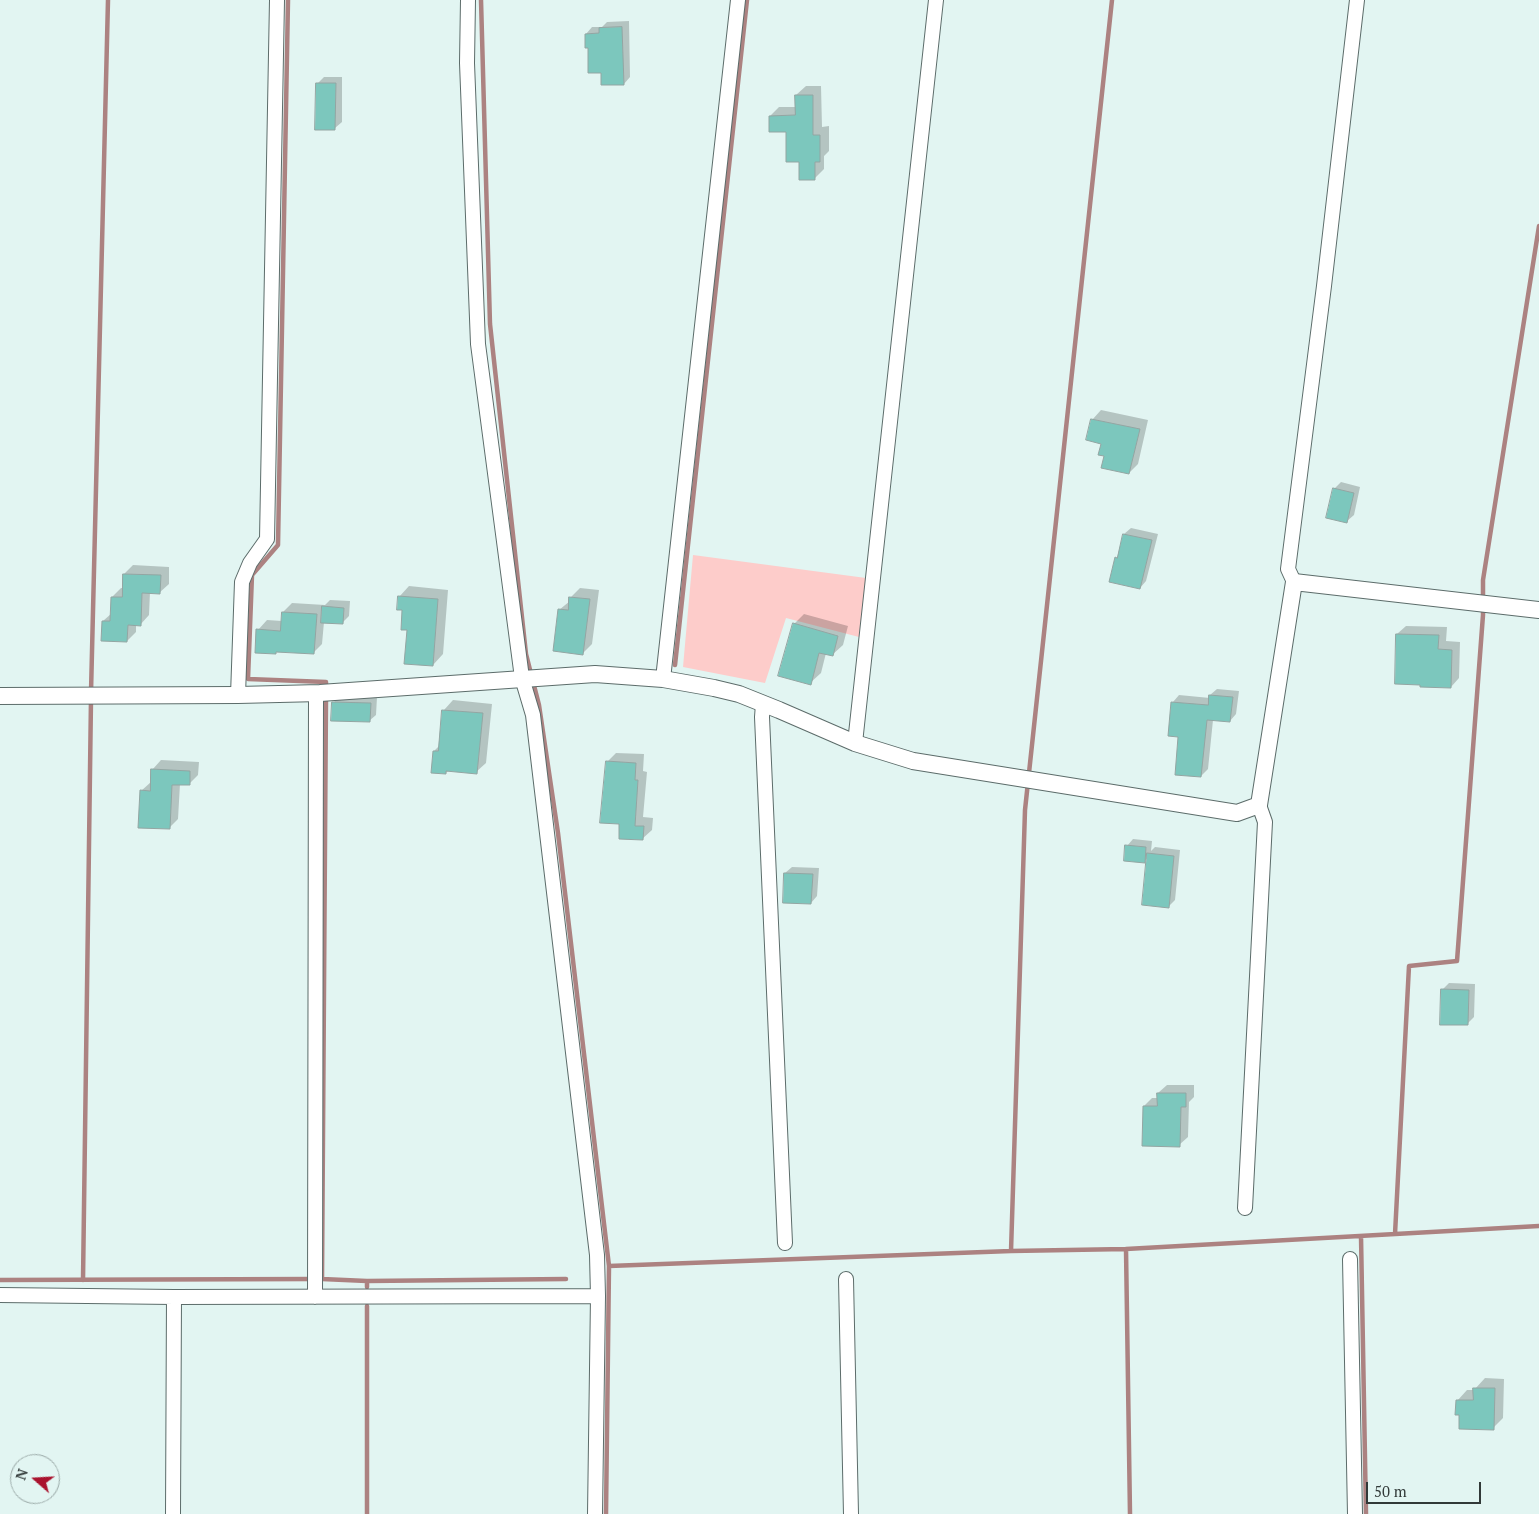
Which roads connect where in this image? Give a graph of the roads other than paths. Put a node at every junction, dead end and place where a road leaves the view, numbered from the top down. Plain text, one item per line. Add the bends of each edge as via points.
1 (277, 0) edge
2 (468, 0) edge
3 (738, 0) edge
4 (936, 0) edge
5 (1357, 0) edge
6 (1294, 582) junction
7 (1539, 610) edge
8 (529, 678) junction
9 (663, 679) junction
10 (323, 692) junction
11 (238, 695) junction
12 (0, 696) edge
13 (763, 704) junction
14 (855, 743) junction
15 (1259, 805) junction
16 (1245, 1208) dead end
17 (785, 1243) dead end
18 (1350, 1259) dead end
19 (846, 1279) dead end
20 (315, 1285) junction
21 (0, 1295) edge
22 (598, 1296) junction
23 (174, 1297) junction
24 (173, 1514) edge
25 (595, 1514) edge
26 (850, 1514) edge
27 (1355, 1514) edge

1 - 11 street via 267,539 250,563 242,582
2 - 8 street via 478,344
3 - 9 street
4 - 14 street
5 - 6 street via 1288,569
6 - 7 street
6 - 15 street
8 - 9 street via 595,674
8 - 10 street
8 - 22 street via 597,1255
9 - 13 street via 739,694
10 - 11 street
10 - 20 street
11 - 12 street
13 - 14 street
13 - 17 street
14 - 15 street via 913,761 1237,813
15 - 16 street via 1265,822
18 - 27 street
19 - 26 street
20 - 22 street
20 - 23 street
21 - 23 street
22 - 25 street
23 - 24 street

